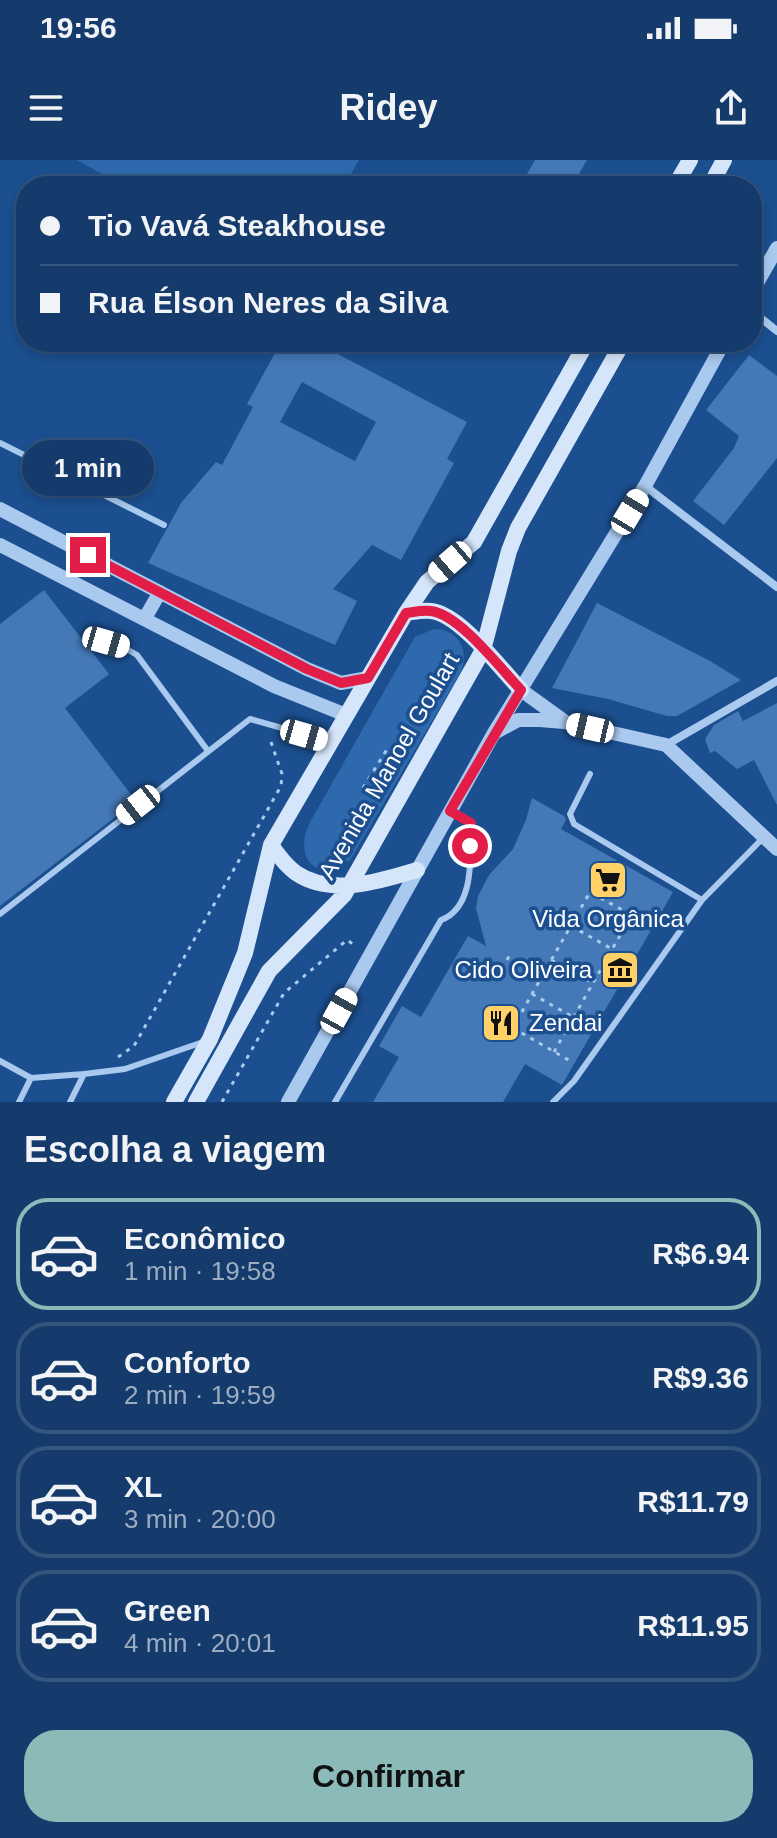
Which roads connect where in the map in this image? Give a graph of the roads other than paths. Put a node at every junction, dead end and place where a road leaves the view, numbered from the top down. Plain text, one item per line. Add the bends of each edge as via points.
1 (777, 248) edge
2 (762, 274) edge
3 (581, 352) edge
4 (617, 352) edge
5 (719, 352) edge
6 (0, 443) edge
7 (645, 486) junction
8 (0, 509) edge
9 (164, 525) dead end
10 (0, 545) edge
11 (777, 587) edge
12 (160, 592) junction
13 (406, 613) junction
14 (145, 618) junction
15 (106, 642) dead end
16 (483, 650) junction
17 (368, 678) junction
18 (777, 681) edge
19 (521, 690) junction
20 (346, 715) junction
21 (564, 722) junction
22 (494, 733) junction
23 (331, 742) junction
24 (666, 745) junction
25 (208, 751) junction
26 (590, 774) dead end
27 (450, 811) junction
28 (764, 837) junction
29 (271, 845) junction
30 (777, 849) edge
31 (417, 870) junction
32 (349, 886) junction
33 (702, 900) junction
34 (0, 914) edge
35 (210, 1039) junction
36 (0, 1061) edge
37 (84, 1074) junction
38 (31, 1078) junction
39 (19, 1102) edge
40 (70, 1102) edge
41 (174, 1102) edge
42 (196, 1102) edge
43 (288, 1102) edge
44 (335, 1102) edge
45 (553, 1102) edge

1 - 2 street
3 - 13 main road via 474,542 427,582
4 - 16 main road, Avenida Manoel Goulart via 518,528
5 - 7 street
6 - 9 lane
7 - 11 street
7 - 19 street
8 - 12 street
10 - 14 street
12 - 14 street
12 - 17 street via 307,669 341,683
13 - 16 main road via 433,611 456,622
13 - 17 main road
14 - 20 street via 274,686
15 - 25 lane via 137,655
16 - 19 main road
16 - 32 main road, Avenida Manoel Goulart
17 - 20 main road
18 - 24 street
19 - 21 street
19 - 22 street
20 - 23 main road
21 - 22 street via 518,720
21 - 24 street
22 - 27 street
23 - 25 lane via 250,719
23 - 29 main road
24 - 28 street
25 - 34 lane
26 - 33 lane via 570,814 574,824
27 - 31 street
27 - 44 lane via 471,823 468,887 455,912 441,920
28 - 30 street
28 - 33 lane
29 - 32 main road via 296,873
29 - 35 main road via 245,953
31 - 32 main road
31 - 43 street
32 - 42 main road, Avenida Manoel Goulart via 269,971
33 - 45 lane via 574,1081
35 - 37 lane via 125,1069
35 - 41 main road
36 - 38 lane
37 - 38 lane
37 - 40 lane
38 - 39 lane

